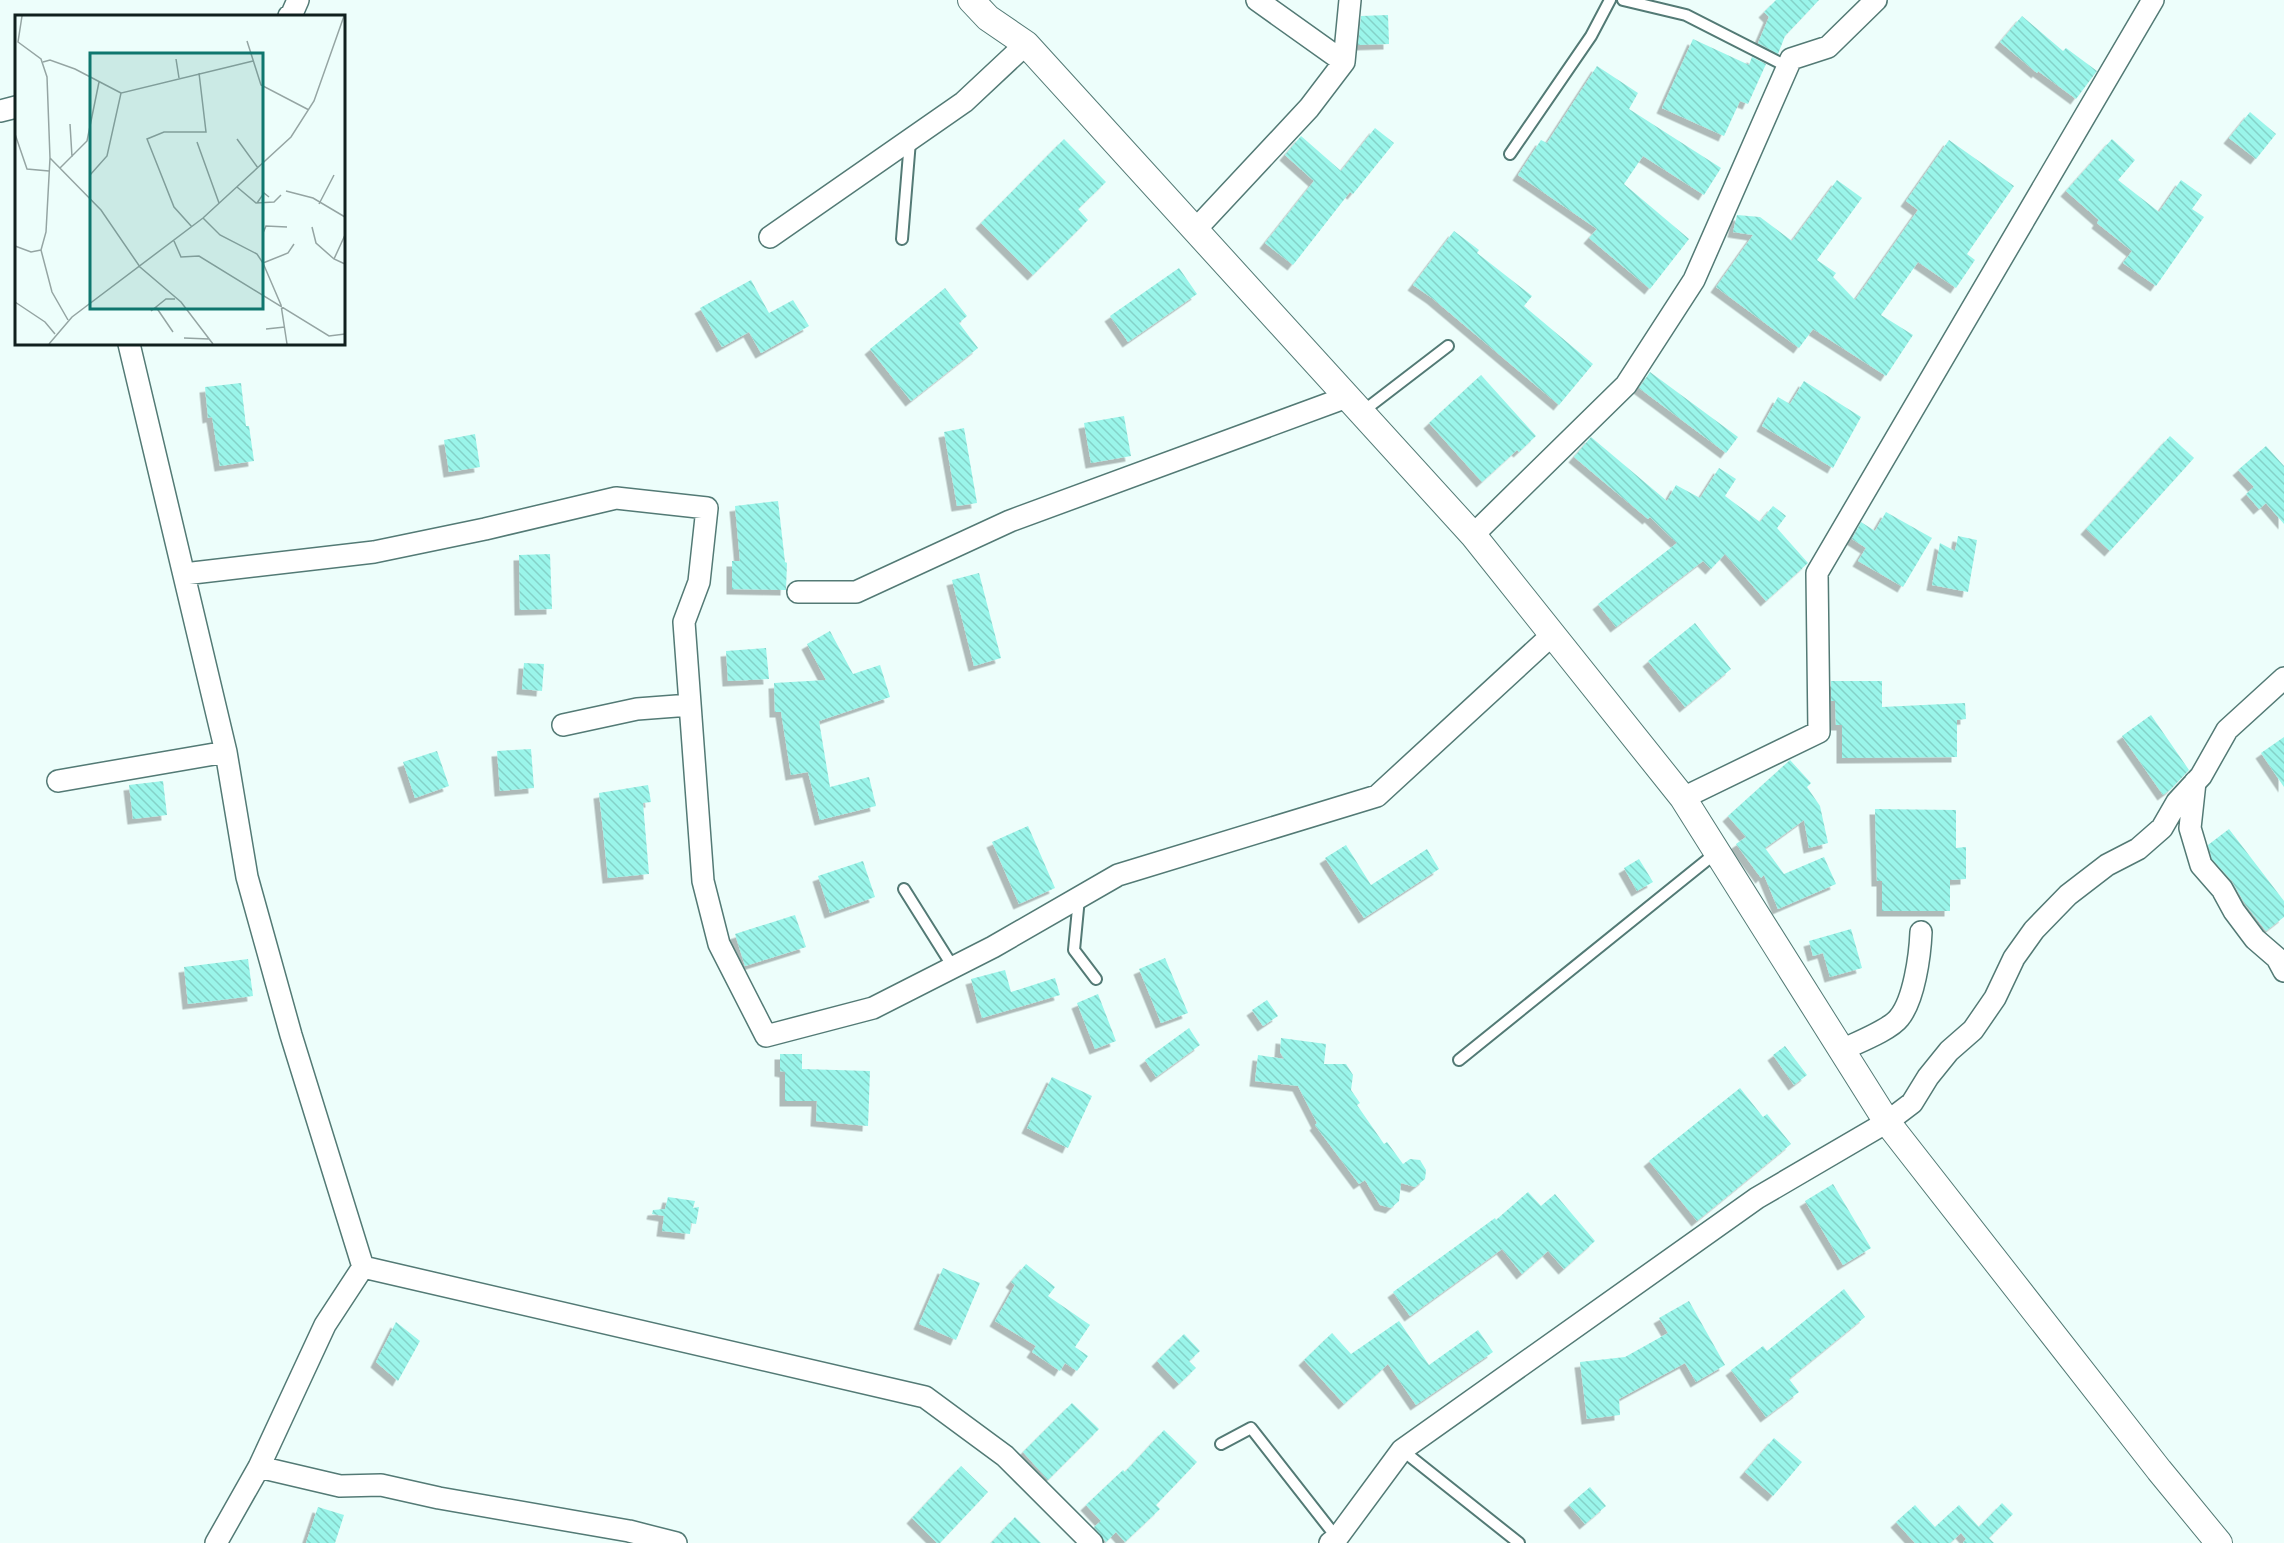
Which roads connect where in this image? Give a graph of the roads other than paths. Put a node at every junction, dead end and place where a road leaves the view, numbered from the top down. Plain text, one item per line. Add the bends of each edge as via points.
1 (297, 0) edge
2 (971, 0) edge
3 (1257, 0) edge
4 (1350, 0) edge
5 (1610, 0) edge
6 (1623, 0) edge
7 (1876, 0) edge
8 (2153, 0) edge
9 (291, 15) edge
10 (1026, 44) junction
11 (1344, 62) junction
12 (1788, 67) junction
13 (15, 106) edge
14 (0, 111) edge
15 (910, 140) junction
16 (1510, 154) dead end
17 (1196, 230) junction
18 (770, 237) dead end
19 (902, 239) dead end
20 (129, 345) edge
21 (1448, 346) dead end
22 (1354, 404) junction
23 (1473, 535) junction
24 (184, 574) junction
25 (798, 592) dead end
26 (1552, 635) junction
27 (2284, 678) edge
28 (690, 705) junction
29 (563, 725) dead end
30 (226, 752) junction
31 (58, 781) dead end
32 (2195, 782) junction
33 (1683, 798) junction
34 (1717, 852) junction
35 (904, 889) dead end
36 (1079, 898) junction
37 (1921, 932) dead end
38 (2278, 948) edge
39 (953, 967) junction
40 (2284, 971) edge
41 (1096, 979) dead end
42 (1842, 1050) junction
43 (1459, 1060) dead end
44 (1887, 1122) junction
45 (363, 1267) junction
46 (1221, 1444) dead end
47 (1402, 1450) junction
48 (259, 1467) junction
49 (1334, 1540) edge
50 (216, 1543) edge
51 (676, 1543) edge
52 (1092, 1543) edge
53 (1519, 1543) edge
54 (2219, 1543) edge

1 - 9 street
2 - 10 street via 988,18
3 - 11 street
4 - 11 street
5 - 16 lane via 1591,36
6 - 12 lane via 1686,15
7 - 12 street via 1828,47 1791,59
8 - 33 street via 1816,573 1818,732
10 - 15 street via 964,102
10 - 17 street
11 - 17 street via 1308,108
12 - 23 street via 1694,280 1626,385
13 - 14 street
15 - 18 street
15 - 19 lane
17 - 22 street
20 - 24 street
21 - 22 lane
22 - 23 street
22 - 25 street via 1010,521 855,592
23 - 26 street
24 - 28 street via 375,552 616,498 707,508 699,582 684,622
24 - 30 street
26 - 33 street
26 - 36 street via 1377,796 1118,875
27 - 32 street via 2227,730
28 - 29 street via 637,709
28 - 39 street via 703,881 719,944 766,1036 873,1008
30 - 31 street
30 - 45 street via 246,877
32 - 38 street via 2190,828 2201,865 2255,939
32 - 44 street via 2162,828 2138,849 2107,865 2068,895 2034,930 1972,1030 1949,1051 1912,1103
33 - 34 street
34 - 42 street
34 - 43 lane
35 - 39 lane
36 - 39 street
36 - 41 lane via 1074,950
37 - 42 street via 1908,1000 1899,1019
38 - 40 street
42 - 44 street
44 - 47 street via 1757,1198
44 - 54 street
45 - 48 street via 325,1325
45 - 52 street via 925,1397 1005,1456
46 - 49 lane via 1251,1428
47 - 49 street
47 - 53 lane
48 - 50 street
48 - 51 street via 340,1486 381,1485

